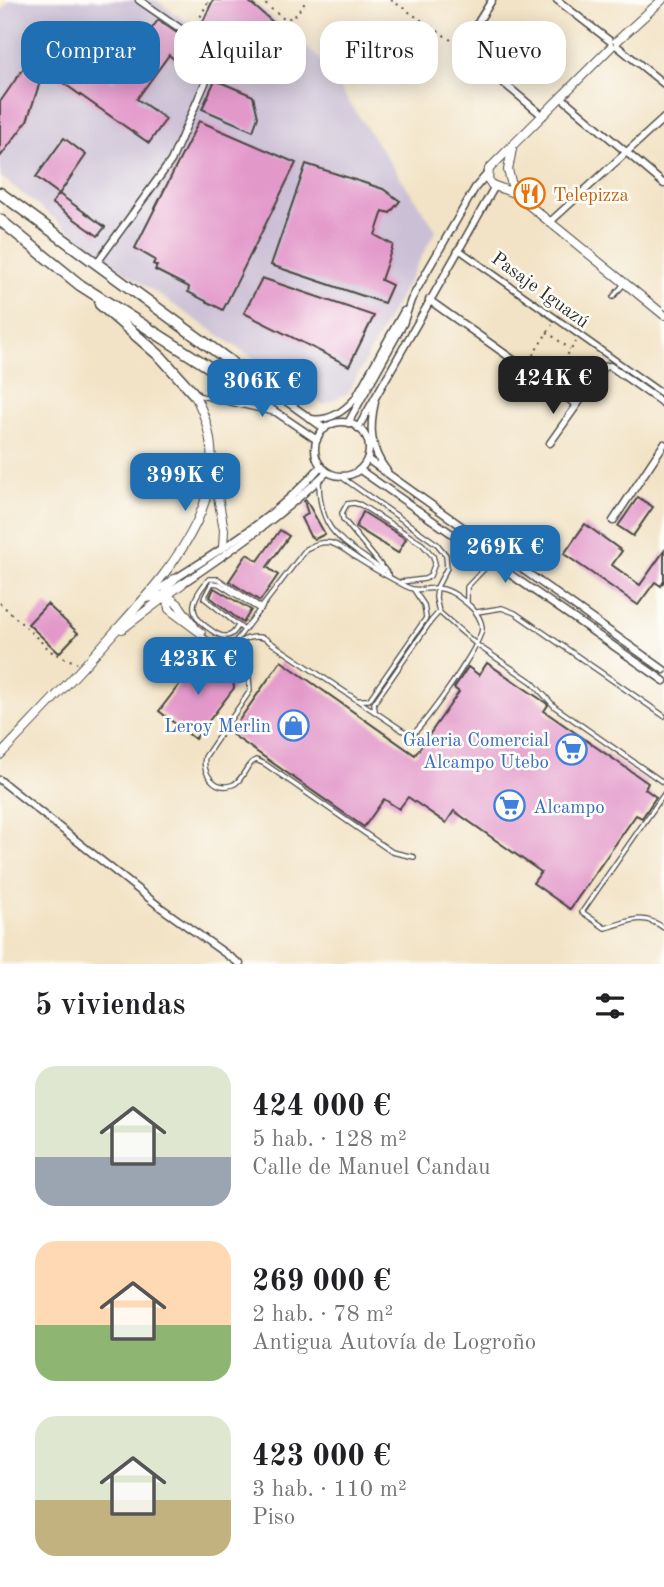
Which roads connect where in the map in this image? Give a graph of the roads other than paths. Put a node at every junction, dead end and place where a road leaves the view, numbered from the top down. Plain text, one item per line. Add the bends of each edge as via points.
1 (139, 0) edge
2 (492, 0) edge
3 (662, 0) edge
4 (561, 1) edge
5 (614, 44) junction
6 (664, 84) edge
7 (561, 97) junction
8 (543, 116) junction
9 (664, 118) edge
10 (513, 145) junction
11 (627, 152) junction
12 (496, 165) junction
13 (487, 174) junction
14 (508, 174) junction
15 (664, 184) edge
16 (496, 186) junction
17 (0, 193) edge
18 (514, 193) junction
19 (0, 220) edge
20 (550, 222) junction
21 (457, 248) junction
22 (96, 265) junction
23 (625, 283) junction
24 (80, 285) junction
25 (613, 297) dead end
26 (411, 300) junction
27 (429, 300) junction
28 (664, 315) edge
29 (231, 362) joint
30 (223, 376) joint
31 (379, 390) junction
32 (194, 394) junction
33 (664, 395) edge
34 (664, 404) edge
35 (577, 405) junction
36 (279, 414) junction
37 (310, 419) junction
38 (348, 423) junction
39 (358, 428) junction
40 (325, 429) junction
41 (317, 440) junction
42 (551, 443) dead end
43 (664, 444) edge
44 (367, 459) junction
45 (212, 461) junction
46 (321, 466) junction
47 (360, 470) junction
48 (327, 472) junction
49 (340, 476) junction
50 (393, 478) junction
51 (319, 480) junction
52 (613, 521) dead end
53 (223, 547) junction
54 (498, 565) junction
55 (391, 577) junction
56 (178, 582) junction
57 (400, 582) junction
58 (437, 587) junction
59 (414, 590) junction
60 (166, 596) junction
61 (146, 598) junction
62 (178, 604) junction
63 (468, 605) junction
64 (152, 607) junction
65 (169, 609) junction
66 (261, 609) junction
67 (439, 612) junction
68 (477, 612) junction
69 (238, 626) junction
70 (244, 630) junction
71 (201, 633) junction
72 (108, 639) junction
73 (235, 642) junction
74 (477, 645) junction
75 (218, 649) junction
76 (664, 670) edge
77 (664, 681) edge
78 (358, 699) junction
79 (375, 711) junction
80 (664, 716) edge
81 (0, 755) edge
82 (0, 780) edge
83 (664, 783) edge
84 (664, 794) edge
85 (662, 800) edge
86 (414, 857) dead end
87 (664, 928) edge
88 (240, 964) edge

1 - 22 street via 214,52 216,58 171,161
2 - 8 street via 462,48
3 - 5 street
4 - 5 street
5 - 6 street
5 - 7 street
7 - 8 street
7 - 11 street
8 - 10 street
9 - 11 street
10 - 12 street
10 - 14 street
11 - 15 street
11 - 20 street
12 - 13 street
12 - 14 street
13 - 16 street
13 - 26 street
14 - 16 street via 505,184
14 - 18 street
16 - 18 street
16 - 21 street
17 - 22 highway
18 - 20 street
19 - 24 highway
20 - 23 street
21 - 27 street
21 - 33 street, Pasaje Iguazú
22 - 29 highway
23 - 25 lane
23 - 28 street
24 - 30 highway
24 - 32 highway via 162,357
26 - 37 street via 355,399 325,419
26 - 38 street via 403,324
27 - 31 street
27 - 35 street
29 - 37 street
30 - 36 street
31 - 39 street
31 - 50 street via 371,417 373,443
32 - 36 lane
32 - 45 street via 205,413
34 - 35 street via 610,366 604,367
35 - 42 street
36 - 41 street
37 - 40 street
38 - 39 street
38 - 40 street
39 - 44 street via 367,438
40 - 41 street
41 - 46 street via 316,457
43 - 52 street
44 - 47 street
44 - 50 street
45 - 53 street
45 - 61 street via 211,480 189,538
46 - 48 street
46 - 53 street via 270,514
47 - 49 street
47 - 54 street
48 - 49 street
48 - 51 street
49 - 58 lane via 444,551 447,568
50 - 76 street
51 - 55 lane via 320,506 328,524
51 - 56 street via 263,529
53 - 56 street
54 - 63 lane via 486,566 467,587
54 - 77 street
55 - 57 lane
55 - 57 lane via 343,519 347,504 361,505 433,556 430,576
55 - 66 lane via 332,544 319,542 306,549
56 - 60 street
56 - 61 street
56 - 62 street
57 - 59 lane
58 - 59 lane
58 - 63 lane
58 - 67 lane
59 - 78 lane via 424,605 425,618 369,700
60 - 61 street
60 - 62 street
60 - 64 street
60 - 65 street
61 - 72 street
62 - 71 street
63 - 68 lane
64 - 65 street
64 - 72 street
65 - 71 street
66 - 69 lane via 212,583 204,598
66 - 69 lane via 218,579 209,579 197,594 193,613 197,620 225,637
66 - 70 lane
67 - 74 lane
67 - 79 lane via 373,702
68 - 74 lane via 482,629
68 - 80 lane via 511,610
69 - 70 lane
70 - 73 lane
71 - 75 lane
72 - 81 street
73 - 75 lane
73 - 78 lane via 254,635 264,638
74 - 79 lane via 413,734
74 - 83 lane via 532,682 555,707
75 - 86 lane via 239,663 249,677 250,691 205,757 205,774 222,786 232,785 249,762 256,760 391,852
78 - 79 lane
82 - 88 street via 160,908
84 - 85 lane
85 - 87 lane via 582,912 605,928 641,918

